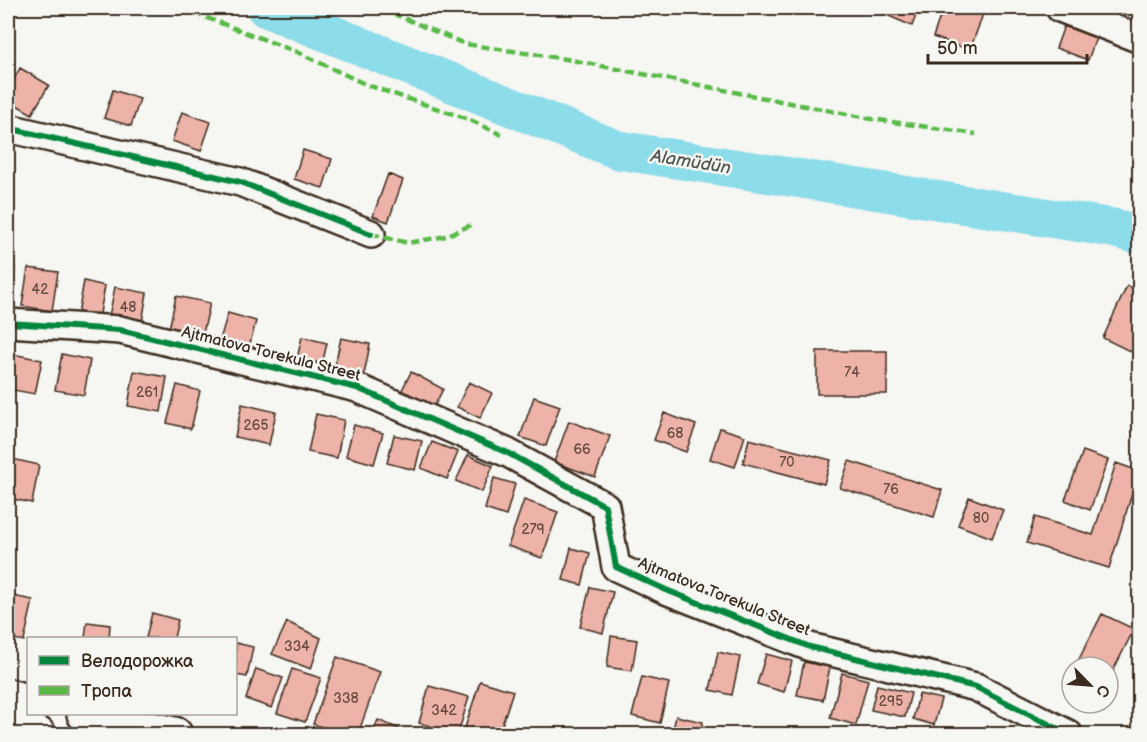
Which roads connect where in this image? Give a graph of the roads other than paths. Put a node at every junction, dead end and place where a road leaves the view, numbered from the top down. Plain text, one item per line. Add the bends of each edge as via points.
1 (1060, 8) edge
2 (1089, 13) edge
3 (1140, 39) edge
4 (8, 128) edge
5 (371, 234) dead end
6 (8, 323) edge
7 (8, 696) edge
8 (27, 701) edge
9 (88, 715) edge
10 (8, 728) edge
11 (38, 735) edge
12 (175, 735) edge
13 (1068, 735) edge

1 - 2 street
2 - 3 street
4 - 5 street via 240,182
6 - 13 street, Ajtmatova Torekula Street via 120,330 357,388 508,453 605,506 616,567 810,647 976,687
7 - 8 main road
9 - 12 main road
10 - 11 main road

